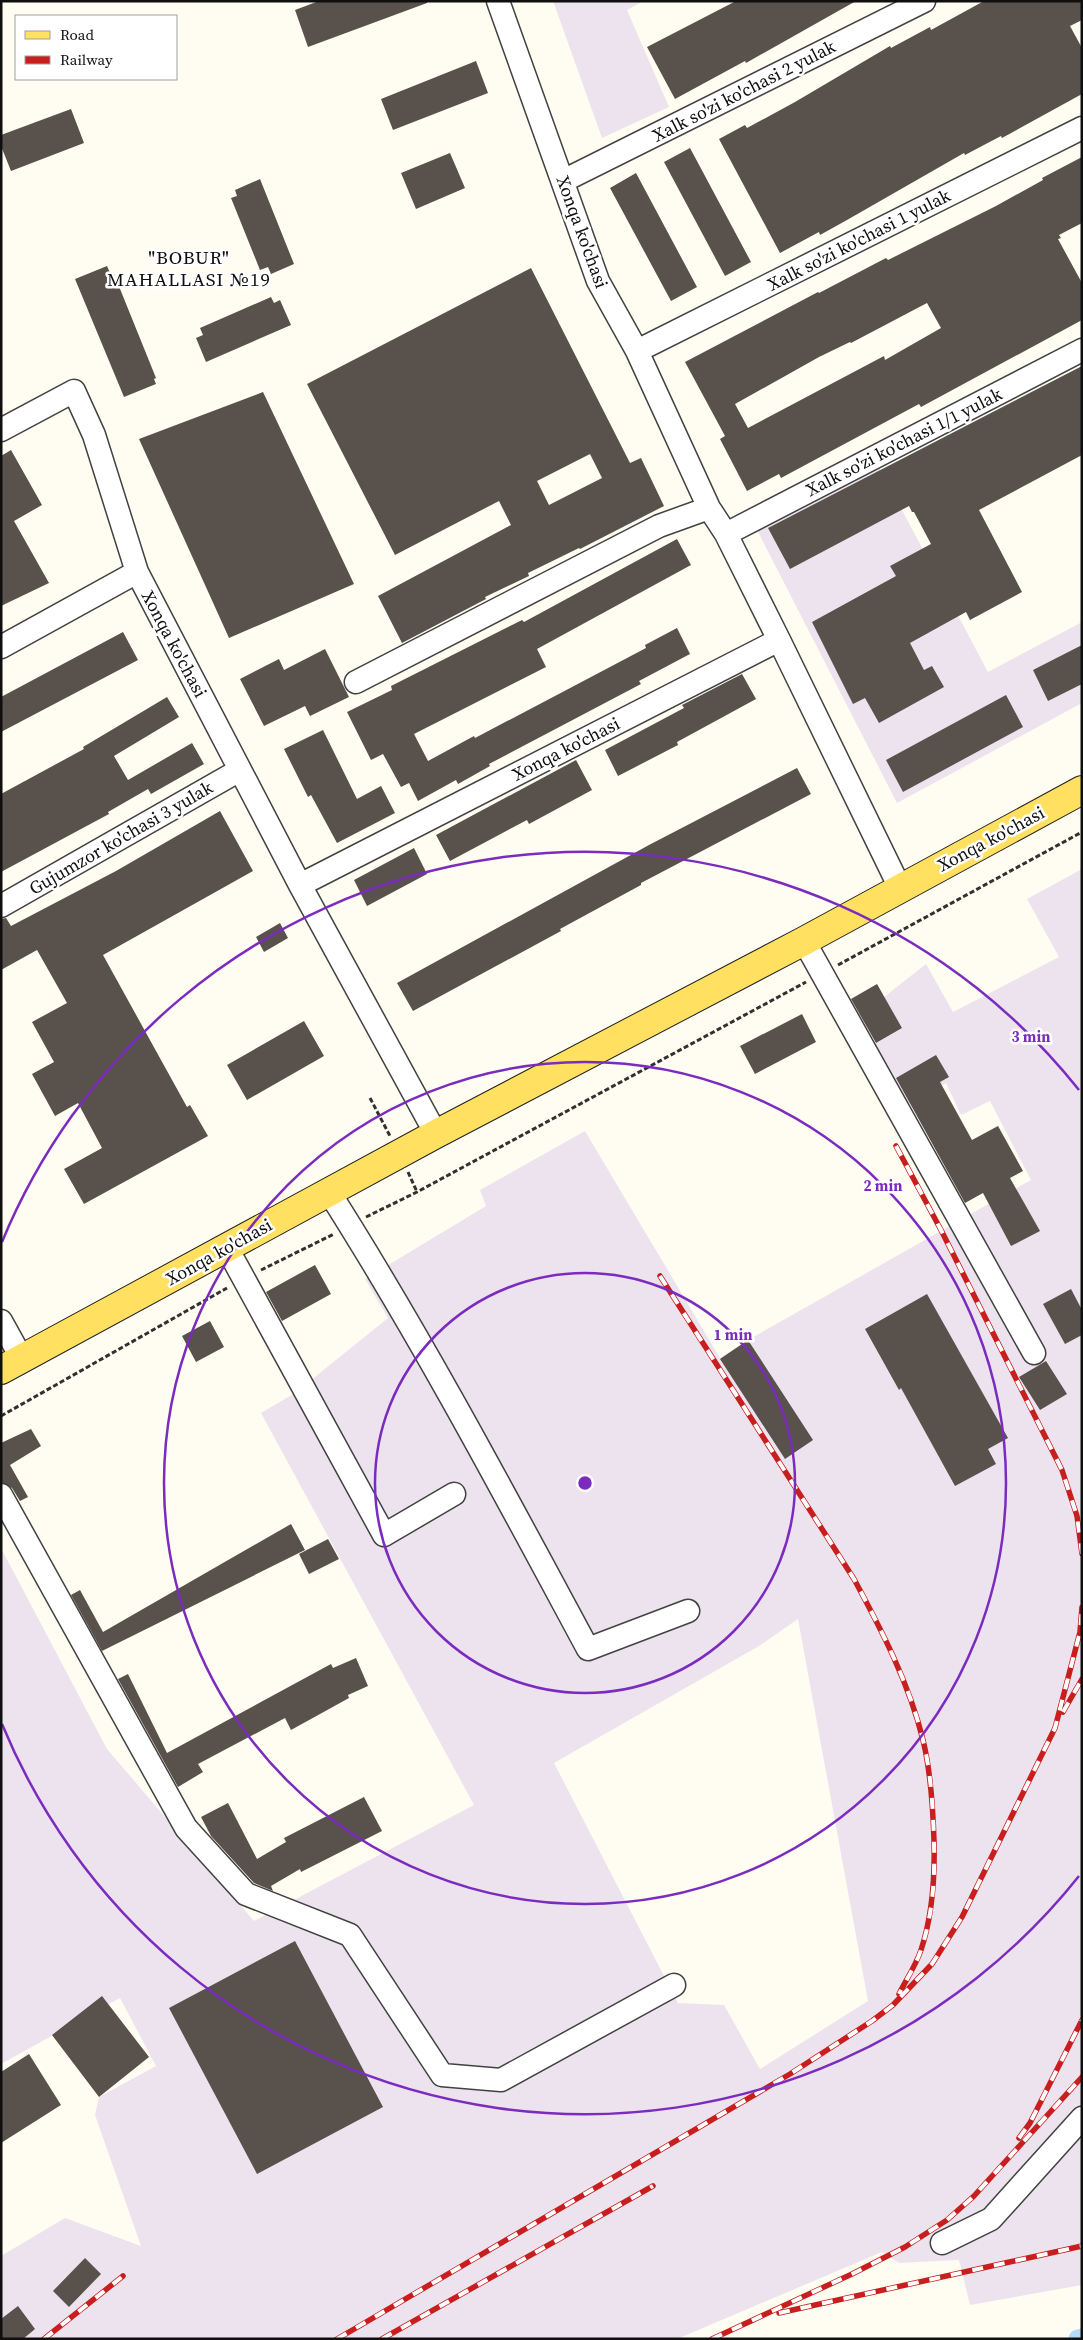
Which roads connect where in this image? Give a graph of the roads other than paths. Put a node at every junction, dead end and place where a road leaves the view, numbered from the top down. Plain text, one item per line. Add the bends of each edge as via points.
1 (498, 1) edge
2 (924, 1) edge
3 (1082, 128) edge
4 (563, 181) junction
5 (1082, 350) edge
6 (637, 351) junction
7 (1, 430) edge
8 (709, 508) junction
9 (726, 534) junction
10 (137, 572) junction
11 (779, 640) junction
12 (1, 647) edge
13 (356, 682) dead end
14 (240, 770) junction
15 (1082, 790) edge
16 (300, 885) junction
17 (900, 888) junction
18 (1, 906) edge
19 (804, 941) junction
20 (436, 1134) junction
21 (329, 1192) junction
22 (227, 1248) junction
23 (1, 1321) edge
24 (1034, 1353) dead end
25 (12, 1365) edge
26 (454, 1494) dead end
27 (1, 1495) edge
28 (688, 1611) dead end
29 (674, 1985) dead end
30 (1082, 2118) edge
31 (942, 2243) dead end

1 - 4 street, Xonqa ko'chasi
2 - 4 street, Xalk so'zi ko'chasi 2 yulak
3 - 6 street, Xalk so'zi ko'chasi 1 yulak
4 - 6 street, Xonqa ko'chasi via 598,281
5 - 9 street, Xalk so'zi ko'chasi 1/1 yulak
6 - 8 street, Xonqa ko'chasi
7 - 10 street, Xonqa ko'chasi via 74,392 94,436
8 - 9 street, Xonqa ko'chasi
8 - 13 street via 659,526
9 - 11 street, Xonqa ko'chasi
10 - 12 street
10 - 14 street, Xonqa ko'chasi
11 - 16 street, Xonqa ko'chasi
11 - 17 street, Xonqa ko'chasi
14 - 16 street, Xonqa ko'chasi
14 - 18 street, Gujumzor ko'chasi 3 yulak
15 - 17 main road, Xonqa ko'chasi
16 - 20 street, Xonqa ko'chasi
17 - 19 main road, Xonqa ko'chasi
19 - 20 main road, Xonqa ko'chasi
19 - 24 street
20 - 21 main road, Xonqa ko'chasi
21 - 22 main road, Xonqa ko'chasi
21 - 28 street via 394,1298 588,1649
22 - 25 main road, Xonqa ko'chasi
22 - 26 street via 384,1535
23 - 25 street
27 - 29 street via 186,1828 246,1894 350,1935 442,2075 501,2080
30 - 31 street via 991,2219

